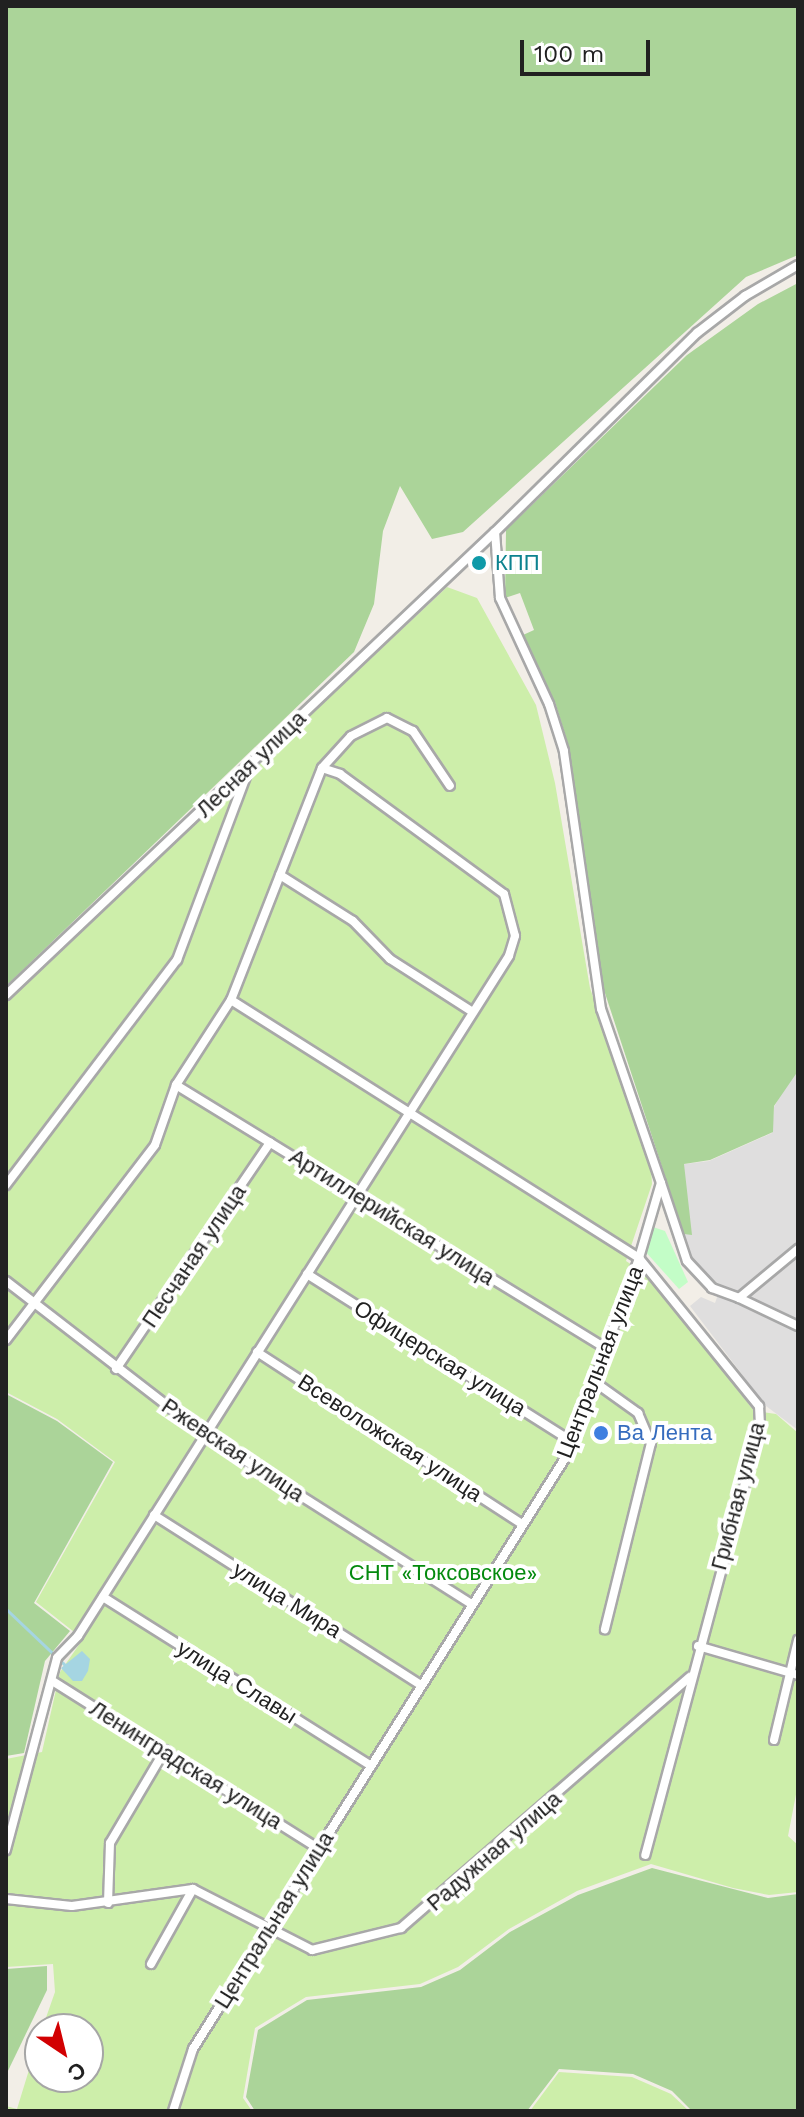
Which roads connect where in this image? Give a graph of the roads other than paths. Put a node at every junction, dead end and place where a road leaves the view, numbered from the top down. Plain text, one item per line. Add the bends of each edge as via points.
1 (798, 265) edge
2 (495, 532) junction
3 (250, 765) junction
4 (322, 768) junction
5 (450, 786) dead end
6 (280, 875) junction
7 (6, 995) edge
8 (231, 1000) junction
9 (473, 1012) junction
10 (176, 1085) junction
11 (409, 1113) junction
12 (270, 1142) junction
13 (661, 1183) junction
14 (6, 1185) edge
15 (357, 1195) junction
16 (798, 1249) edge
17 (639, 1258) junction
18 (307, 1274) junction
19 (6, 1281) edge
20 (739, 1298) junction
21 (35, 1303) junction
22 (797, 1329) edge
23 (6, 1340) edge
24 (607, 1349) junction
25 (257, 1352) junction
26 (116, 1369) junction
27 (596, 1383) junction
28 (205, 1435) junction
29 (573, 1442) junction
30 (154, 1515) junction
31 (523, 1525) junction
32 (103, 1597) junction
33 (471, 1604) junction
34 (605, 1629) dead end
35 (798, 1640) edge
36 (698, 1646) junction
37 (793, 1674) edge
38 (690, 1677) junction
39 (54, 1682) junction
40 (421, 1685) junction
41 (774, 1740) dead end
42 (165, 1750) junction
43 (371, 1766) junction
44 (319, 1849) junction
45 (6, 1850) edge
46 (645, 1855) dead end
47 (193, 1889) junction
48 (6, 1899) edge
49 (108, 1903) junction
50 (267, 1930) junction
51 (151, 1964) dead end
52 (173, 2111) edge

1 - 2 street, Лесная улица via 697,333
2 - 3 street, Лесная улица
2 - 13 street via 500,598 518,647 549,704 564,751 601,1009
3 - 7 street, Лесная улица
3 - 14 street via 177,960
4 - 5 street via 351,736 387,718 413,731
4 - 6 street
4 - 9 street via 340,774 504,894 515,936 509,956
6 - 8 street
6 - 9 street via 353,921 390,959
8 - 10 street
8 - 11 street
9 - 11 street
10 - 12 street, Артиллерийская улица
10 - 21 street via 146,1160
11 - 15 street
11 - 17 street
12 - 15 street, Артиллерийская улица
12 - 26 street, Песчаная улица
13 - 17 street, Центральная улица
13 - 20 street via 692,1272 712,1288
15 - 18 street
15 - 24 street, Артиллерийская улица
16 - 20 street
17 - 24 street, Центральная улица
17 - 36 street, Грибная улица via 654,1270 762,1417
18 - 25 street
18 - 29 street, Офицерская улица
19 - 21 street, Ржевская улица
20 - 22 street
21 - 23 street
21 - 26 street, Ржевская улица
24 - 27 street, Центральная улица
25 - 28 street
25 - 31 street, Всеволожская улица
26 - 28 street, Ржевская улица
27 - 29 street, Центральная улица
27 - 34 street via 624,1398 647,1427 651,1443
28 - 30 street
28 - 33 street, Ржевская улица
29 - 31 street, Центральная улица
30 - 32 street
30 - 40 street, улица Мира
31 - 33 street, Центральная улица
32 - 39 street via 57,1658
32 - 43 street, улица Славы
33 - 40 street, Центральная улица
35 - 37 street
36 - 37 street
36 - 38 street, Грибная улица
37 - 41 street
38 - 46 street, Грибная улица
38 - 50 street, Радужная улица via 401,1928 312,1950
39 - 42 street, Ленинградская улица
39 - 45 street
40 - 43 street, Центральная улица
42 - 44 street, Ленинградская улица
42 - 49 street via 110,1843
43 - 44 street, Центральная улица
44 - 50 street, Центральная улица
47 - 49 street
47 - 50 street, Радужная улица
47 - 51 street
48 - 49 street via 47,1905
50 - 52 street, Центральная улица via 193,2049

